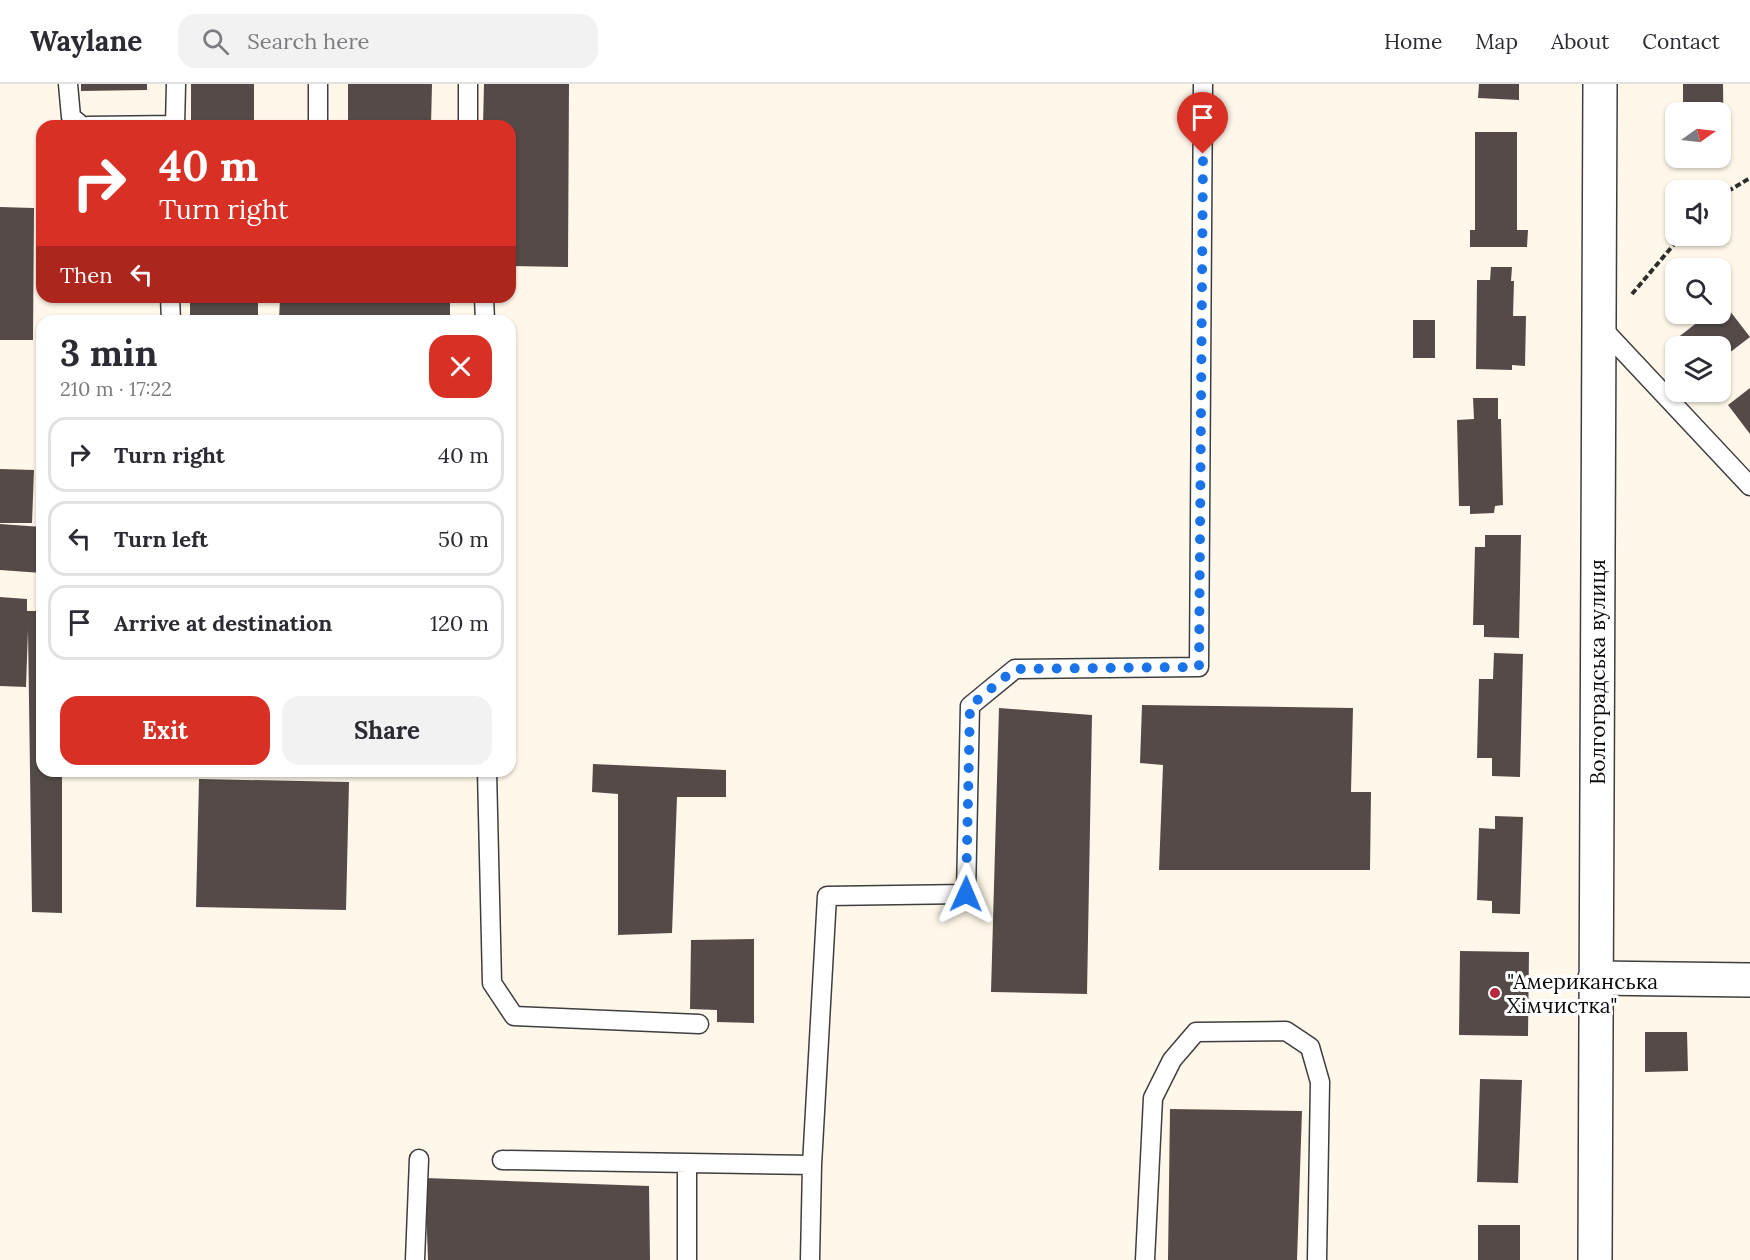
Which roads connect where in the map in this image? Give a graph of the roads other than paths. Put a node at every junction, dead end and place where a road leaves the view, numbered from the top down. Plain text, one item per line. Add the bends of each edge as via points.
1 (68, 84) edge
2 (176, 84) edge
3 (318, 84) edge
4 (468, 84) edge
5 (1203, 84) edge
6 (1600, 84) edge
7 (75, 120) edge
8 (175, 120) edge
9 (318, 120) edge
10 (468, 120) edge
11 (1600, 326) junction
12 (1750, 486) edge
13 (487, 777) edge
14 (1595, 978) junction
15 (1750, 980) edge
16 (699, 1024) dead end
17 (419, 1159) dead end
18 (502, 1160) dead end
19 (687, 1163) junction
20 (812, 1165) junction
21 (415, 1260) edge
22 (687, 1260) edge
23 (810, 1260) edge
24 (1145, 1260) edge
25 (1317, 1260) edge
26 (1595, 1260) edge

1 - 7 lane via 71,117
2 - 8 lane
3 - 9 lane
4 - 10 lane
5 - 20 lane via 1199,667 1015,669 970,706 966,894 826,896
6 - 11 street, Волгоградська вулиця
11 - 12 lane
11 - 14 street, Волгоградська вулиця
13 - 16 lane via 492,983 514,1016
14 - 15 street
14 - 26 street, Волгоградська вулиця
17 - 21 lane
18 - 19 lane
19 - 20 lane
19 - 22 lane
20 - 23 lane
24 - 25 lane via 1153,1098 1172,1060 1196,1032 1286,1031 1311,1047 1320,1082

